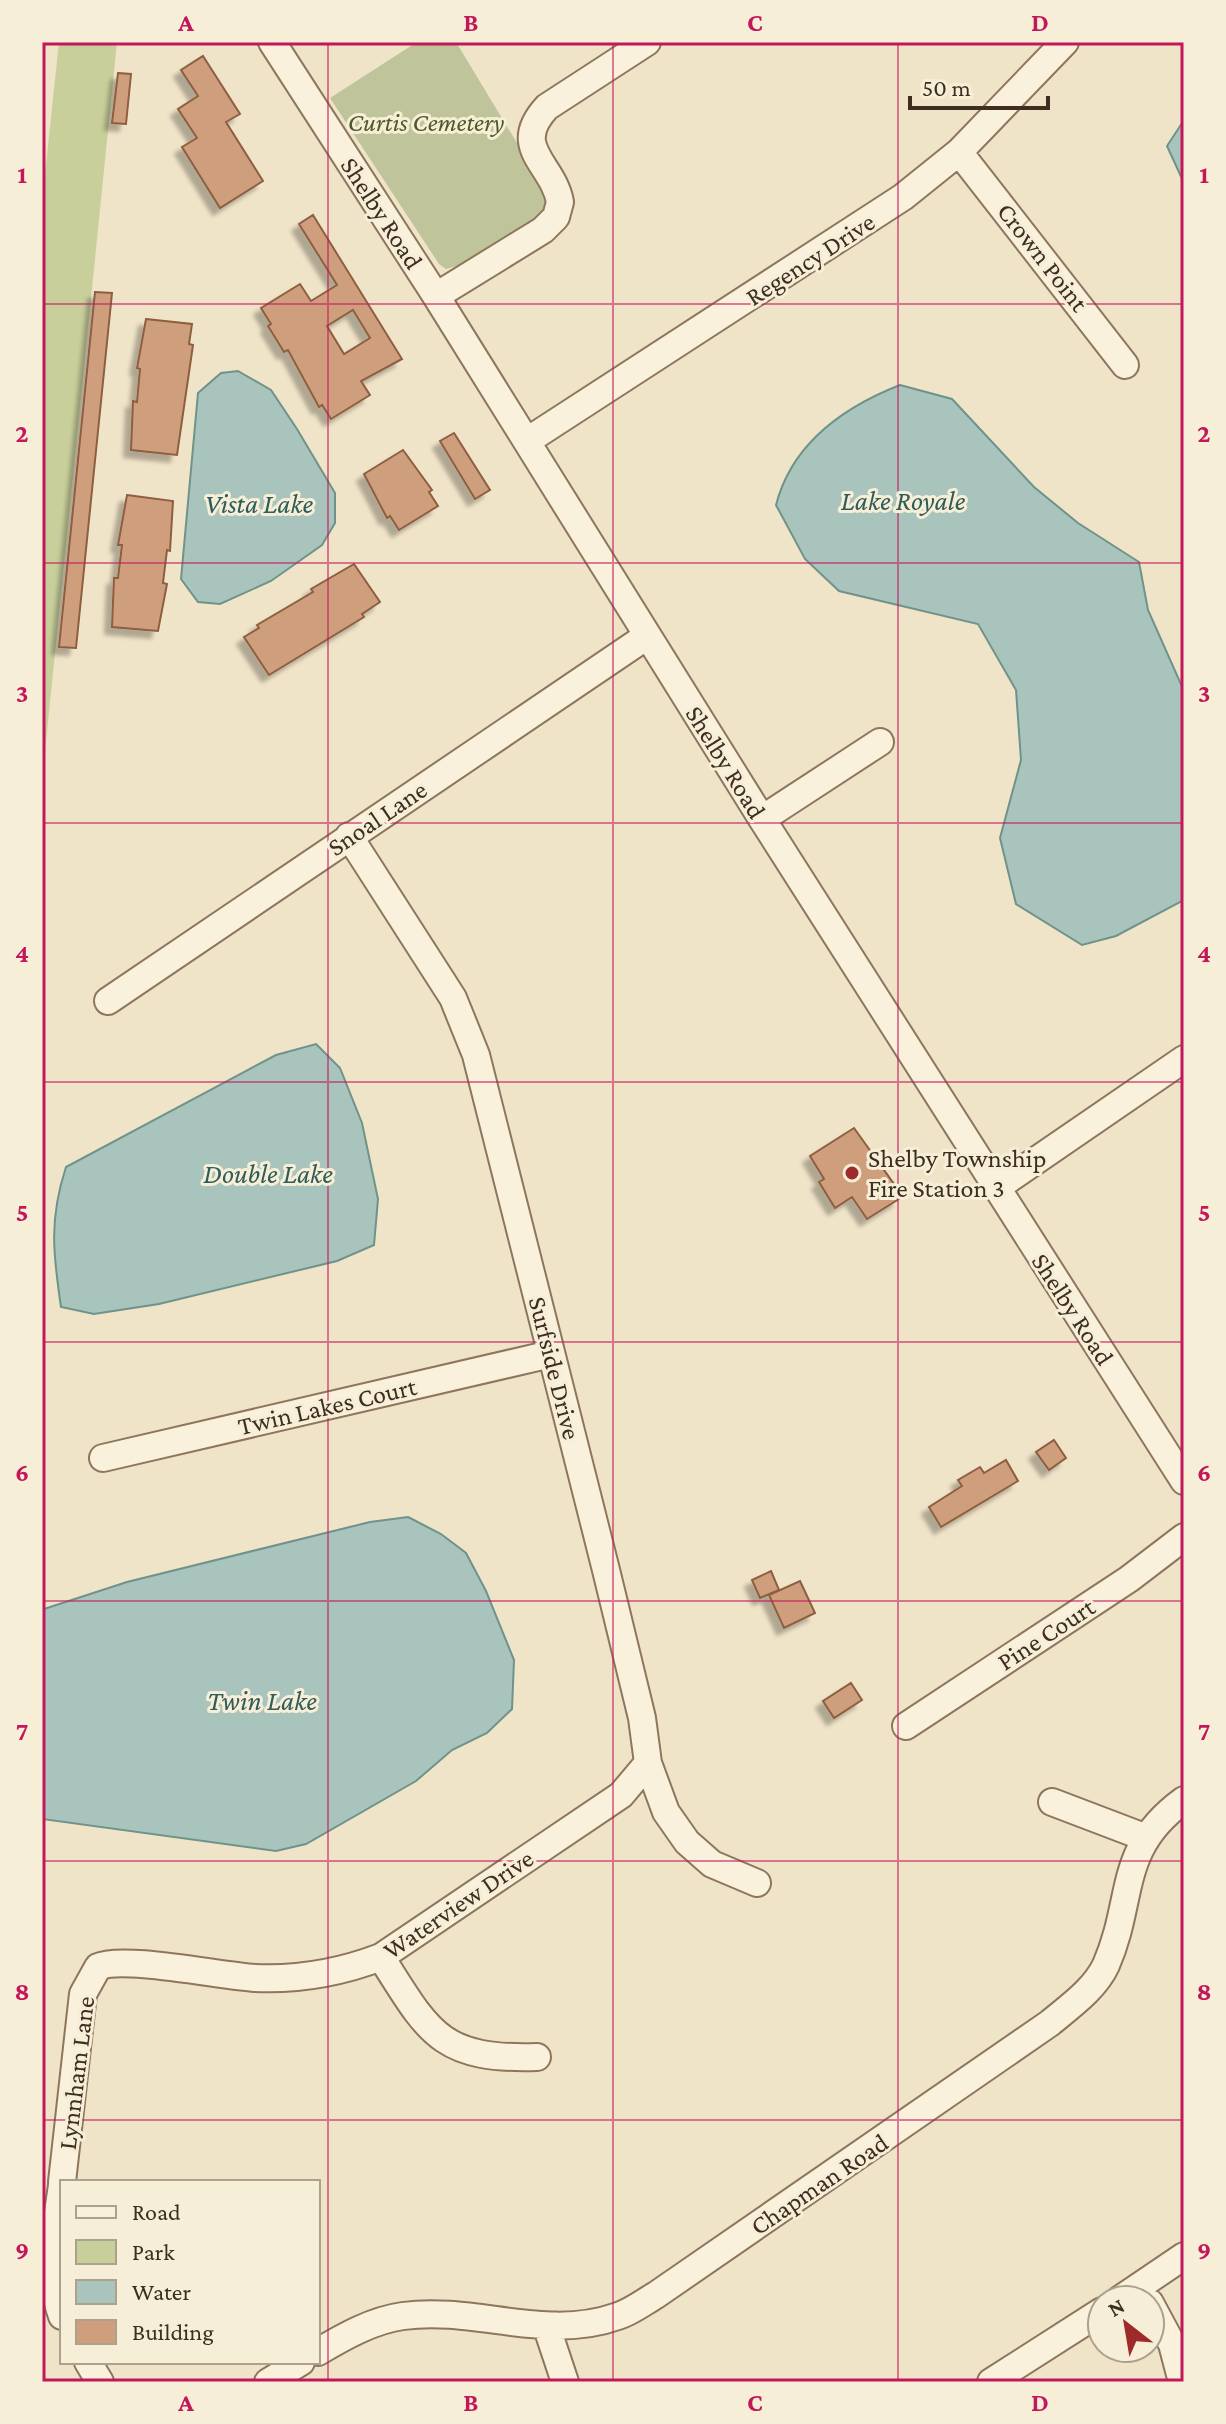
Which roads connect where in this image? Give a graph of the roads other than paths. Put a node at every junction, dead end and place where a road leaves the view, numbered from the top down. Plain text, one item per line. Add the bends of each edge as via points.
1 (272, 42) edge
2 (647, 42) edge
3 (1065, 42) edge
4 (959, 152) junction
5 (436, 296) junction
6 (1125, 365) dead end
7 (527, 441) junction
8 (647, 636) junction
9 (880, 742) dead end
10 (762, 819) junction
11 (349, 836) junction
12 (108, 1001) dead end
13 (1184, 1059) edge
14 (996, 1188) junction
15 (551, 1354) junction
16 (103, 1458) dead end
17 (1184, 1481) edge
18 (1184, 1537) edge
19 (906, 1726) dead end
20 (648, 1763) junction
21 (1184, 1800) edge
22 (1052, 1802) dead end
23 (1144, 1837) junction
24 (757, 1883) dead end
25 (381, 1957) junction
26 (98, 1967) joint
27 (537, 2057) dead end
28 (62, 2180) edge
29 (60, 2200) edge
30 (1184, 2256) edge
31 (1154, 2284) edge
32 (60, 2308) edge
33 (1086, 2321) edge
34 (547, 2328) junction
35 (1166, 2335) edge
36 (320, 2351) edge
37 (89, 2364) edge
38 (298, 2364) edge
39 (100, 2382) edge
40 (268, 2382) edge
41 (565, 2382) edge
42 (991, 2382) edge
43 (1182, 2382) edge

1 - 5 street, Shelby Road
2 - 5 street via 537,118 532,145 560,202 551,223
3 - 4 street, Regency Drive
4 - 6 street, Crown Point
4 - 7 street, Regency Drive via 872,219
5 - 7 street, Shelby Road
7 - 8 street, Shelby Road
8 - 10 street, Shelby Road
8 - 11 street, Snoal Lane
9 - 10 street
10 - 14 street, Shelby Road
11 - 12 street, Snoal Lane
11 - 15 street, Surfside Drive via 467,1028
13 - 14 street
14 - 17 street, Shelby Road
15 - 16 street, Twin Lakes Court
15 - 20 street, Surfside Drive via 631,1673
18 - 19 street, Pine Court
20 - 24 street, Surfside Drive via 666,1812 687,1842 712,1864
20 - 25 street, Waterview Drive via 621,1795
21 - 23 street
22 - 23 street
23 - 34 street, Chapman Road via 1105,1966 1084,1994 1050,2023 656,2295 620,2316
25 - 26 street, Waterview Drive via 324,1975 277,1978 123,1961
25 - 27 street via 419,2017 444,2039 465,2052 492,2058
26 - 28 street, Lynnham Lane via 83,1994
29 - 32 street, Lynnham Lane via 53,2258
30 - 31 street
33 - 42 street
34 - 36 street, Chapman Road via 434,2314 401,2316 372,2324
34 - 41 street
35 - 43 street
37 - 39 street
38 - 40 street

